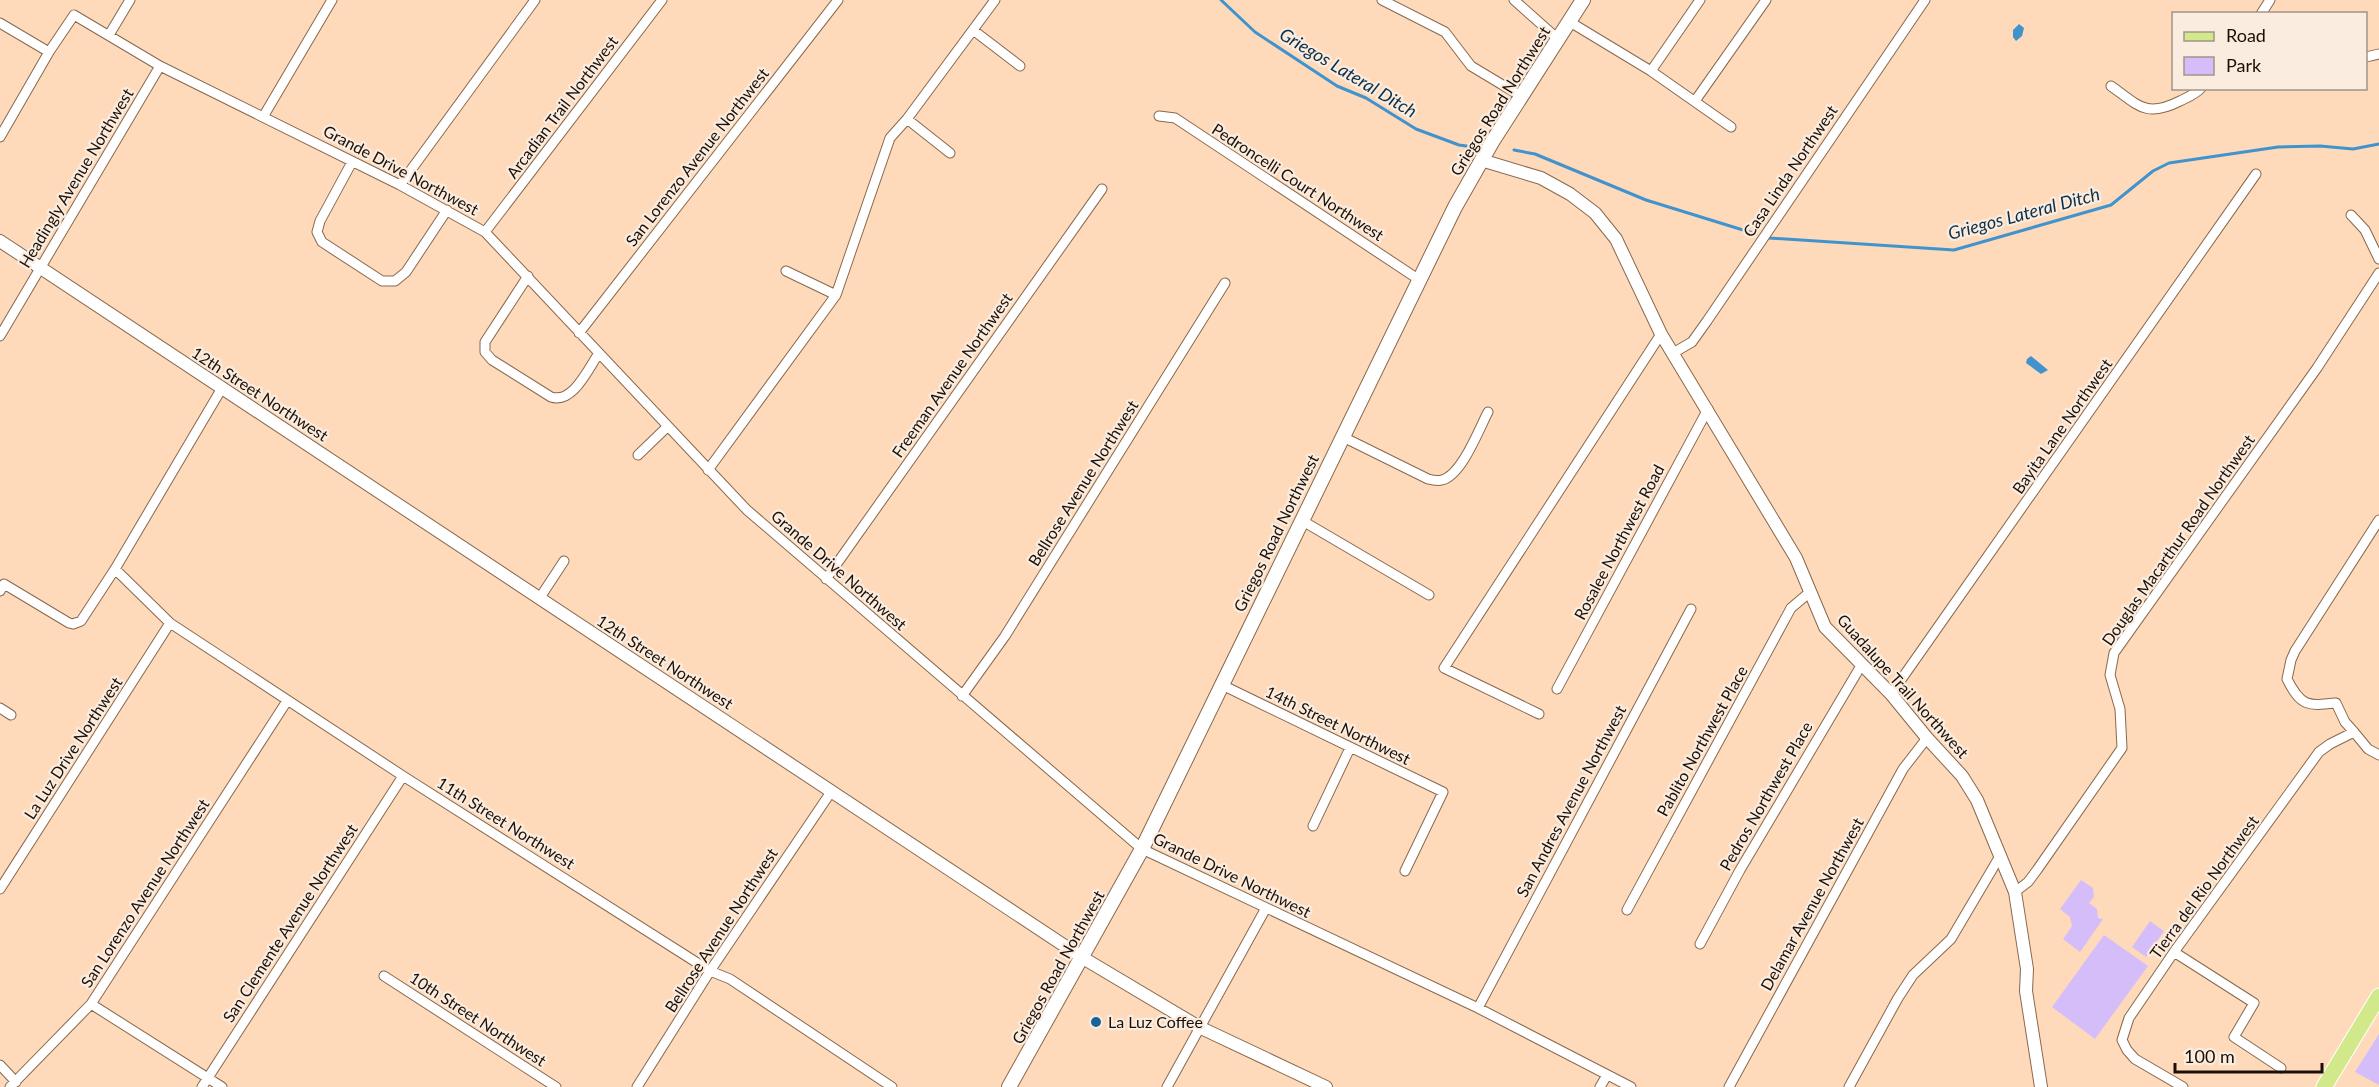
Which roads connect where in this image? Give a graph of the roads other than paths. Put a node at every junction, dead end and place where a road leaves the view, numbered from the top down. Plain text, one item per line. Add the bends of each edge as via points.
1 (130, 0) edge
2 (332, 0) edge
3 (535, 0) edge
4 (662, 0) edge
5 (838, 0) edge
6 (994, 0) edge
7 (1382, 0) edge
8 (1514, 0) edge
9 (1583, 0) edge
10 (1700, 0) edge
11 (1766, 0) edge
12 (1925, 0) edge
13 (0, 22) edge
14 (1570, 22) junction
15 (973, 30) junction
16 (109, 35) junction
17 (1558, 39) junction
18 (49, 52) junction
19 (160, 66) junction
20 (1020, 66) dead end
21 (1651, 71) junction
22 (2111, 86) dead end
23 (2198, 90) edge
24 (1521, 96) junction
25 (1695, 101) junction
26 (1160, 116) dead end
27 (263, 117) junction
28 (907, 119) junction
29 (1731, 127) dead end
30 (0, 137) edge
31 (950, 153) dead end
32 (1481, 160) junction
33 (352, 162) junction
34 (2256, 174) dead end
35 (400, 185) junction
36 (1102, 189) dead end
37 (447, 210) junction
38 (2350, 215) dead end
39 (485, 232) junction
40 (0, 242) edge
41 (2379, 259) edge
42 (39, 268) junction
43 (786, 271) dead end
44 (2379, 273) edge
45 (528, 276) junction
46 (1418, 279) junction
47 (1225, 283) dead end
48 (836, 295) junction
49 (579, 333) junction
50 (1661, 334) junction
51 (0, 336) edge
52 (599, 353) junction
53 (1673, 353) junction
54 (222, 388) junction
55 (1708, 409) junction
56 (1488, 412) dead end
57 (667, 427) junction
58 (1342, 437) junction
59 (638, 455) dead end
60 (708, 470) junction
61 (1300, 520) junction
62 (2379, 520) edge
63 (564, 561) dead end
64 (115, 569) junction
65 (826, 579) junction
66 (2, 587) edge
67 (1810, 592) junction
68 (1429, 595) dead end
69 (539, 599) junction
70 (1691, 609) dead end
71 (170, 623) junction
72 (1862, 664) junction
73 (1220, 684) junction
74 (1557, 689) dead end
75 (1891, 694) junction
76 (962, 696) junction
77 (287, 701) junction
78 (0, 708) edge
79 (1539, 714) dead end
80 (11, 715) dead end
81 (2354, 732) junction
82 (1927, 738) junction
83 (1350, 748) junction
84 (2379, 755) edge
85 (403, 776) junction
86 (831, 792) junction
87 (1313, 826) dead end
88 (1142, 849) junction
89 (2000, 856) junction
90 (1405, 871) dead end
91 (0, 889) edge
92 (2015, 892) junction
93 (1266, 908) junction
94 (1628, 910) dead end
95 (1700, 944) dead end
96 (2174, 952) junction
97 (1083, 958) junction
98 (710, 971) junction
99 (384, 976) dead end
100 (2379, 996) edge
101 (91, 1004) junction
102 (1478, 1008) junction
103 (1199, 1027) junction
104 (0, 1065) edge
105 (2281, 1068) dead end
106 (1607, 1075) junction
107 (208, 1078) junction
108 (13, 1084) edge
109 (202, 1087) edge
110 (222, 1087) edge
111 (556, 1087) edge
112 (637, 1087) edge
113 (892, 1087) edge
114 (1009, 1087) edge
115 (1167, 1087) edge
116 (1326, 1087) edge
117 (1600, 1087) edge
118 (1631, 1087) edge
119 (1729, 1087) edge
120 (1849, 1087) edge
121 (2041, 1087) edge
122 (2183, 1087) edge
123 (2324, 1087) edge

1 - 16 street
2 - 27 street
3 - 35 street
4 - 39 street, Arcadian Trail Northwest
5 - 49 street, San Lorenzo Avenue Northwest
6 - 15 street
7 - 24 street via 1445,32 1470,66
8 - 17 street
9 - 14 main road, Griegos Road Northwest
10 - 21 street
11 - 25 street
12 - 53 street, Casa Linda Northwest via 1697,335
13 - 18 street
14 - 17 main road, Griegos Road Northwest
14 - 21 street
15 - 20 street
15 - 28 street
16 - 18 street, Grande Drive Northwest via 74,15
16 - 19 street, Grande Drive Northwest
17 - 24 main road, Griegos Road Northwest
18 - 30 street
19 - 27 street, Grande Drive Northwest
19 - 42 street, Headingly Avenue Northwest
21 - 25 street
22 - 23 street via 2151,111 2170,106
24 - 32 main road, Griegos Road Northwest
25 - 29 street
26 - 46 street, Pedroncelli Court Northwest via 1174,118
27 - 33 street, Grande Drive Northwest
28 - 31 street
28 - 48 street via 890,138
32 - 46 main road, Griegos Road Northwest
32 - 50 street, Guadalupe Trail Northwest via 1541,178 1595,213 1616,239
33 - 35 street, Grande Drive Northwest
33 - 37 street via 317,232 322,242 382,281 395,281 406,272
34 - 75 street, Bayita Lane Northwest
35 - 37 street, Grande Drive Northwest
36 - 65 street, Freeman Avenue Northwest
37 - 39 street, Grande Drive Northwest
38 - 41 street via 2365,230
39 - 45 street, Grande Drive Northwest
40 - 42 street, 12th Street Northwest
42 - 51 street, Headingly Avenue Northwest
42 - 54 street, 12th Street Northwest
43 - 48 street
44 - 92 street, Douglas Macarthur Road Northwest via 2317,368 2114,653 2110,675 2120,709 2122,748 2037,870
45 - 49 street, Grande Drive Northwest
45 - 52 street via 485,342 485,352 492,360 557,399 572,393
46 - 58 main road, Griegos Road Northwest
47 - 76 street, Bellrose Avenue Northwest via 1005,636
48 - 60 street
49 - 52 street, Grande Drive Northwest
50 - 53 street, Guadalupe Trail Northwest
50 - 79 street via 1444,668
52 - 57 street, Grande Drive Northwest
53 - 55 street, Guadalupe Trail Northwest
54 - 64 street
54 - 69 street, 12th Street Northwest
55 - 67 street, Guadalupe Trail Northwest via 1772,514
55 - 74 street, Rosalee Northwest Road
56 - 58 street via 1462,462 1442,480 1428,480
57 - 59 street
57 - 60 street, Grande Drive Northwest
58 - 61 main road, Griegos Road Northwest
60 - 65 street, Grande Drive Northwest
61 - 68 street
61 - 73 main road, Griegos Road Northwest
62 - 81 street via 2290,660 2287,680 2300,699 2312,706 2336,703
63 - 69 street
64 - 66 street via 77,623 69,623
64 - 71 street, 11th Street Northwest
65 - 76 street, Grande Drive Northwest
67 - 72 street, Guadalupe Trail Northwest via 1825,627
67 - 94 street, Pablito Northwest Place via 1791,608
69 - 86 street, 12th Street Northwest
70 - 102 street, San Andres Avenue Northwest
71 - 77 street, 11th Street Northwest
71 - 91 street, La Luz Drive Northwest
72 - 75 street, Guadalupe Trail Northwest
72 - 95 street, Pedros Northwest Place
73 - 83 street, 14th Street Northwest
73 - 88 main road, Griegos Road Northwest
75 - 82 street, Guadalupe Trail Northwest
76 - 88 street, Grande Drive Northwest
77 - 85 street, 11th Street Northwest
77 - 101 street, San Lorenzo Avenue Northwest
78 - 80 street
81 - 84 street via 2368,749
81 - 96 street, Tierra del Rio Northwest via 2319,752
82 - 89 street, Guadalupe Trail Northwest via 1962,776 1977,800
82 - 119 street, Delamar Avenue Northwest via 1903,769
83 - 87 street
83 - 90 street, 14th Street Northwest via 1443,792
85 - 98 street, 11th Street Northwest
85 - 107 street, San Clemente Avenue Northwest
86 - 97 street, 12th Street Northwest
86 - 98 street, Bellrose Avenue Northwest
88 - 93 street, Grande Drive Northwest
88 - 97 main road, Griegos Road Northwest
89 - 92 street, Guadalupe Trail Northwest
89 - 120 street via 1951,939 1908,983
92 - 121 street, Guadalupe Trail Northwest
93 - 102 street, Grande Drive Northwest
93 - 103 street
96 - 105 street via 2254,1003 2234,1037
96 - 122 street, Tierra del Rio Northwest via 2129,1018 2122,1040 2135,1059
97 - 103 street, 12th Street Northwest
97 - 114 main road, Griegos Road Northwest
98 - 112 street, Bellrose Avenue Northwest
98 - 113 street, 11th Street Northwest via 730,980
99 - 111 street, 10th Street Northwest
100 - 123 main road
101 - 107 street
101 - 108 street, San Lorenzo Avenue Northwest
102 - 106 street, Grande Drive Northwest
103 - 115 street
103 - 116 street, 12th Street Northwest
104 - 108 street
106 - 117 street
106 - 118 street, Grande Drive Northwest
107 - 109 street, San Clemente Avenue Northwest
107 - 110 street

